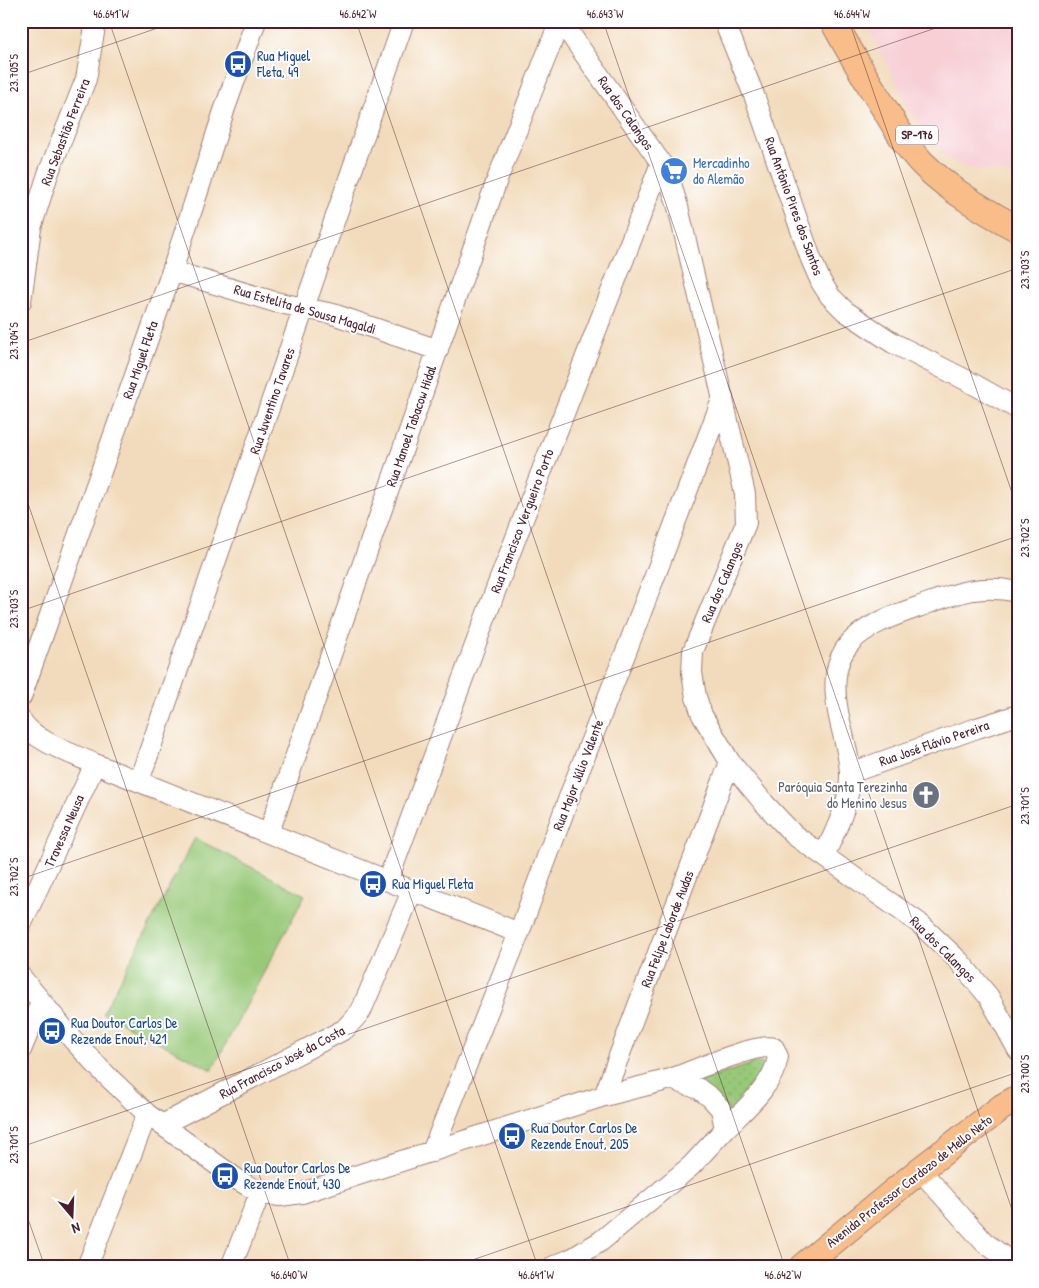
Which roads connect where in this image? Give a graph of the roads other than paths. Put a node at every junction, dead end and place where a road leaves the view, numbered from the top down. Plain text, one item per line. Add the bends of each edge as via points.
1 (96, 21) edge
2 (256, 21) edge
3 (404, 21) edge
4 (561, 21) edge
5 (724, 21) edge
6 (833, 21) edge
7 (852, 21) edge
8 (661, 163) junction
9 (1018, 217) edge
10 (1018, 229) edge
11 (172, 270) junction
12 (21, 301) edge
13 (305, 308) junction
14 (438, 350) junction
15 (722, 397) junction
16 (1018, 409) edge
17 (1018, 592) edge
18 (21, 697) edge
19 (1018, 715) edge
20 (21, 720) edge
21 (730, 762) junction
22 (95, 764) junction
23 (850, 773) junction
24 (139, 781) junction
25 (269, 832) junction
26 (824, 856) junction
27 (388, 880) junction
28 (412, 891) junction
29 (21, 926) edge
30 (519, 933) junction
31 (21, 977) edge
32 (41, 1002) junction
33 (21, 1050) edge
34 (1018, 1050) edge
35 (671, 1079) junction
36 (604, 1096) junction
37 (1018, 1098) edge
38 (155, 1120) junction
39 (725, 1129) junction
40 (432, 1152) junction
41 (920, 1170) junction
42 (260, 1193) junction
43 (576, 1262) edge
44 (812, 1264) edge
45 (87, 1267) edge
46 (231, 1267) edge
47 (552, 1267) edge
48 (1018, 1267) edge

1 - 12 street, Rua Sebastião Ferreira via 86,79 48,174 31,228
2 - 11 street, Rua Miguel Fleta
3 - 13 street, Rua Juventino Tavares
4 - 8 street, Rua dos Calangos
4 - 14 street, Rua Manoel Tabacow Hidal via 498,180
5 - 16 street, Rua Antônio Pires dos Santos via 754,95 811,259 830,296 845,311 893,343
6 - 10 main road, SP-176 via 898,132 923,164 941,180
7 - 9 main road, SP-176 via 896,102 927,147
8 - 15 street, Rua dos Calangos via 678,207
8 - 27 street, Rua Francisco Vergueiro Porto via 496,589
11 - 13 street, Rua Estelita de Sousa Magaldi
11 - 18 street, Rua Miguel Fleta
13 - 14 street, Rua Estelita de Sousa Magaldi via 333,314
13 - 24 street, Rua Juventino Tavares
14 - 25 street, Rua Manoel Tabacow Hidal
15 - 21 street, Rua dos Calangos via 745,494 746,523 693,651 692,673 702,715
15 - 30 street, Rua Major Júlio Valente
17 - 23 street via 986,588 965,590 884,619 847,644 835,675 835,694
19 - 23 street, Rua José Flávio Pereira
20 - 22 street via 34,735
21 - 26 street, Rua dos Calangos via 794,835
21 - 36 street, Rua Felipe Laborde Audas
22 - 24 street
22 - 29 street, Travessa Neusa
23 - 26 street via 844,808
24 - 25 street
25 - 27 street
26 - 34 street, Rua dos Calangos via 919,922 959,961 989,997
27 - 28 street
28 - 30 street
28 - 38 street, Rua Francisco José da Costa via 361,1011 345,1029
30 - 40 street, Rua Major Júlio Valente
31 - 32 street
32 - 33 street
32 - 38 street via 103,1072
35 - 36 street
35 - 39 street via 699,1089 712,1098 721,1110
35 - 39 street via 749,1051 774,1048 778,1057 773,1073 756,1097
36 - 40 street
37 - 41 main road, Avenida Professor Cardozo de Mello Neto
38 - 42 street
38 - 45 street
39 - 43 street via 691,1166
40 - 42 street via 302,1193 280,1196
41 - 44 main road, Avenida Professor Cardozo de Mello Neto
41 - 48 street via 984,1242
42 - 46 street
43 - 47 street

